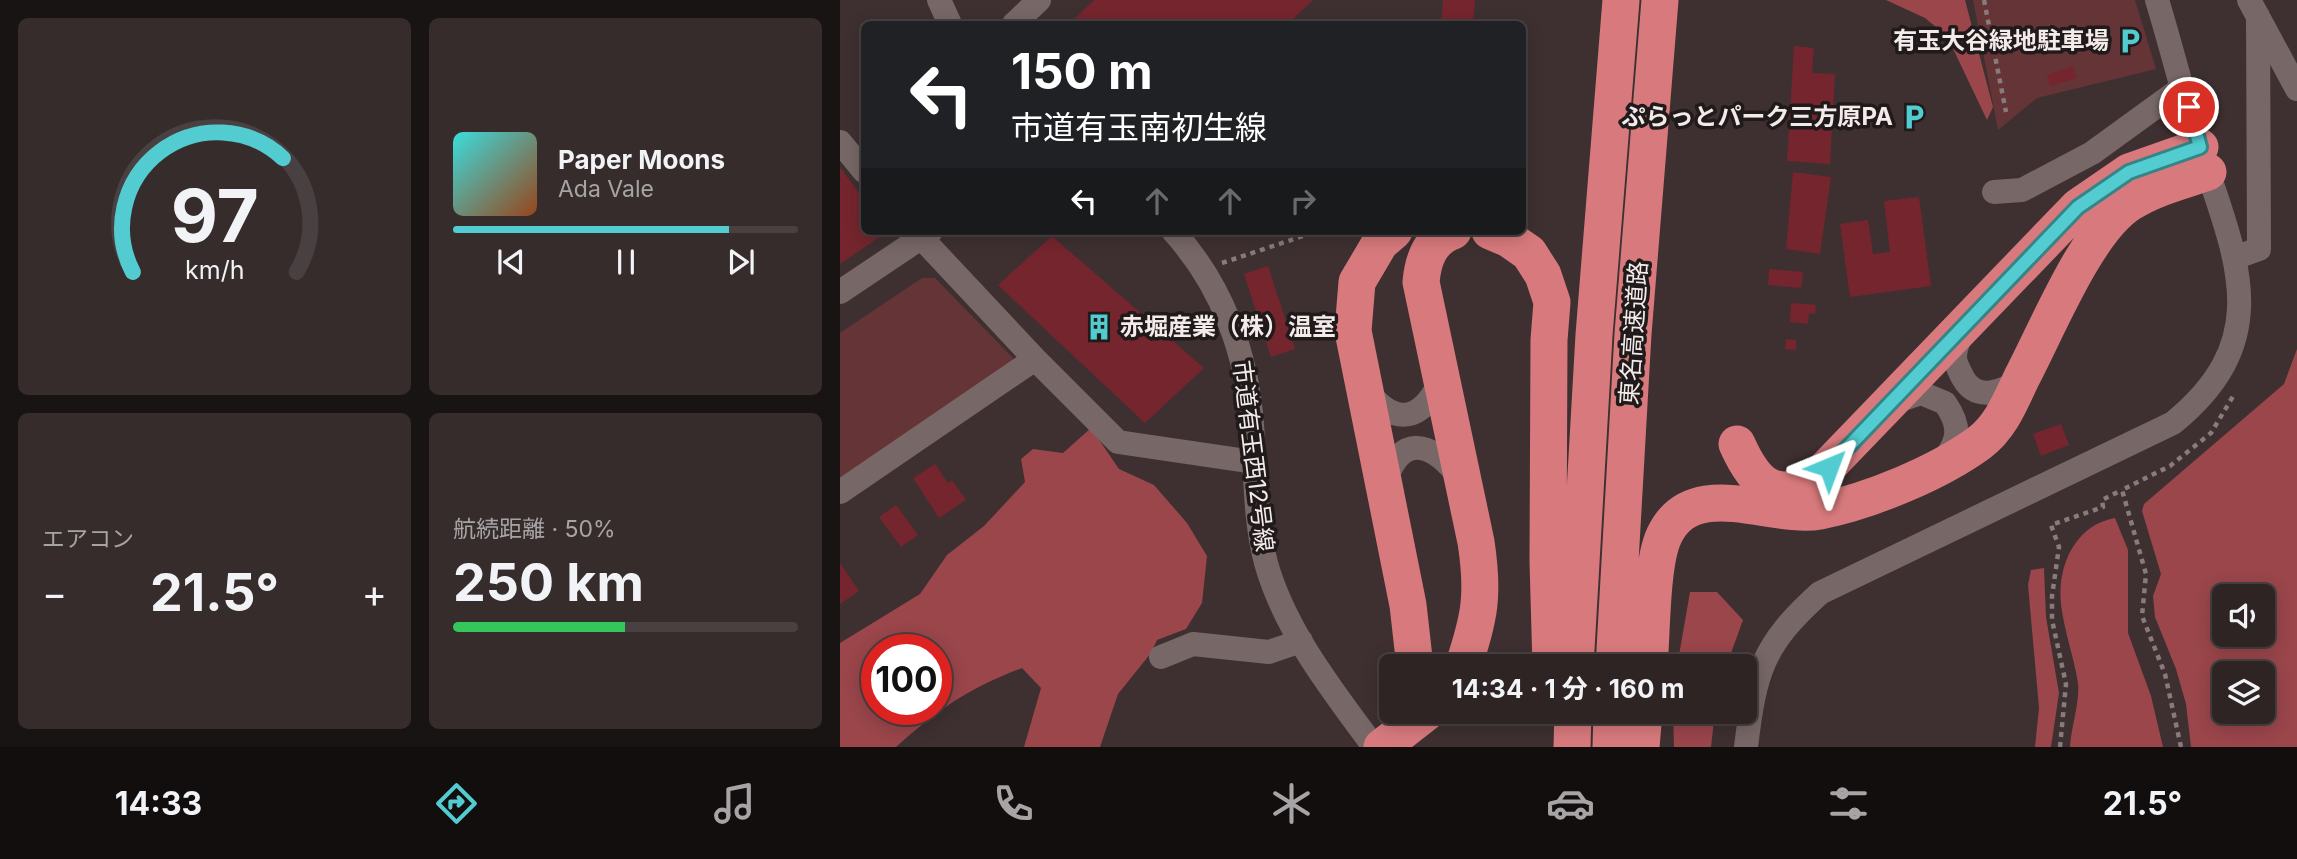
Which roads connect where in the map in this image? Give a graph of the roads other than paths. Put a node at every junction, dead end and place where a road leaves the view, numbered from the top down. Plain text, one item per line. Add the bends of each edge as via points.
1 (939, 0) edge
2 (1039, 0) edge
3 (1621, 0) edge
4 (1660, 0) edge
5 (2157, 0) edge
6 (2253, 8) edge
7 (949, 21) edge
8 (1017, 21) edge
9 (2183, 87) junction
10 (2297, 89) edge
11 (840, 142) edge
12 (2204, 159) junction
13 (861, 167) edge
14 (1994, 192) dead end
15 (919, 235) edge
16 (924, 235) edge
17 (1176, 235) edge
18 (1389, 235) edge
19 (1447, 235) edge
20 (1500, 235) edge
21 (2234, 258) junction
22 (840, 292) edge
23 (1963, 327) junction
24 (1035, 359) junction
25 (1442, 377) junction
26 (2021, 380) junction
27 (1362, 384) junction
28 (1891, 403) junction
29 (1737, 444) dead end
30 (1254, 462) junction
31 (1936, 467) junction
32 (1461, 479) junction
33 (1383, 486) junction
34 (840, 492) edge
35 (1301, 642) junction
36 (1414, 654) edge
37 (1467, 654) edge
38 (1551, 654) edge
39 (1576, 654) edge
40 (1615, 654) edge
41 (1650, 654) edge
42 (1161, 657) dead end
43 (1401, 724) edge
44 (1553, 724) edge
45 (1573, 724) edge
46 (1612, 724) edge
47 (1643, 724) edge
48 (1378, 735) edge
49 (1554, 747) edge
50 (1572, 747) edge
51 (1611, 747) edge
52 (1641, 747) edge
53 (1746, 747) edge

1 - 7 street
2 - 8 street
3 - 39 highway, 東名高速道路 via 1594,335
4 - 40 highway, 東名高速道路 via 1633,334
5 - 9 street
6 - 10 street
6 - 21 street via 2259,249
9 - 12 street
9 - 14 street via 2092,153 2022,190
11 - 13 street
12 - 21 street
12 - 23 highway via 2129,172 2104,186 2052,231
12 - 26 highway via 2110,220
15 - 22 street
16 - 24 street
17 - 30 street, 市道有玉西12号線 via 1205,269 1241,355 1249,391
18 - 27 highway via 1357,282 1353,331
19 - 25 highway via 1433,244 1423,262 1421,282
20 - 38 highway via 1529,253 1552,302
21 - 53 street via 2240,284 2239,312 2231,346 2212,388 2173,423 1820,593 1779,632 1763,664
23 - 26 street via 1955,357 1974,390 2003,391
23 - 28 highway
24 - 30 street via 1118,442
24 - 34 street
25 - 27 street via 1432,400 1406,415 1390,414
25 - 32 highway
26 - 31 highway via 1993,431
27 - 33 highway
28 - 29 highway via 1815,480 1794,489 1773,488 1759,481 1749,472
28 - 31 street via 1921,393 1945,403 1958,429 1957,441
30 - 35 street, 市道有玉西12号線 via 1266,564
31 - 41 highway via 1865,497 1806,513 1735,502 1712,502 1691,509 1664,535
32 - 33 street via 1444,457 1426,448 1411,449 1390,466
32 - 37 highway via 1482,584 1480,614
33 - 36 highway
35 - 42 street via 1269,652 1193,644
35 - 48 street, 市道有玉西12号線
43 - 48 highway
44 - 49 highway
45 - 50 highway
46 - 51 highway
47 - 52 highway

